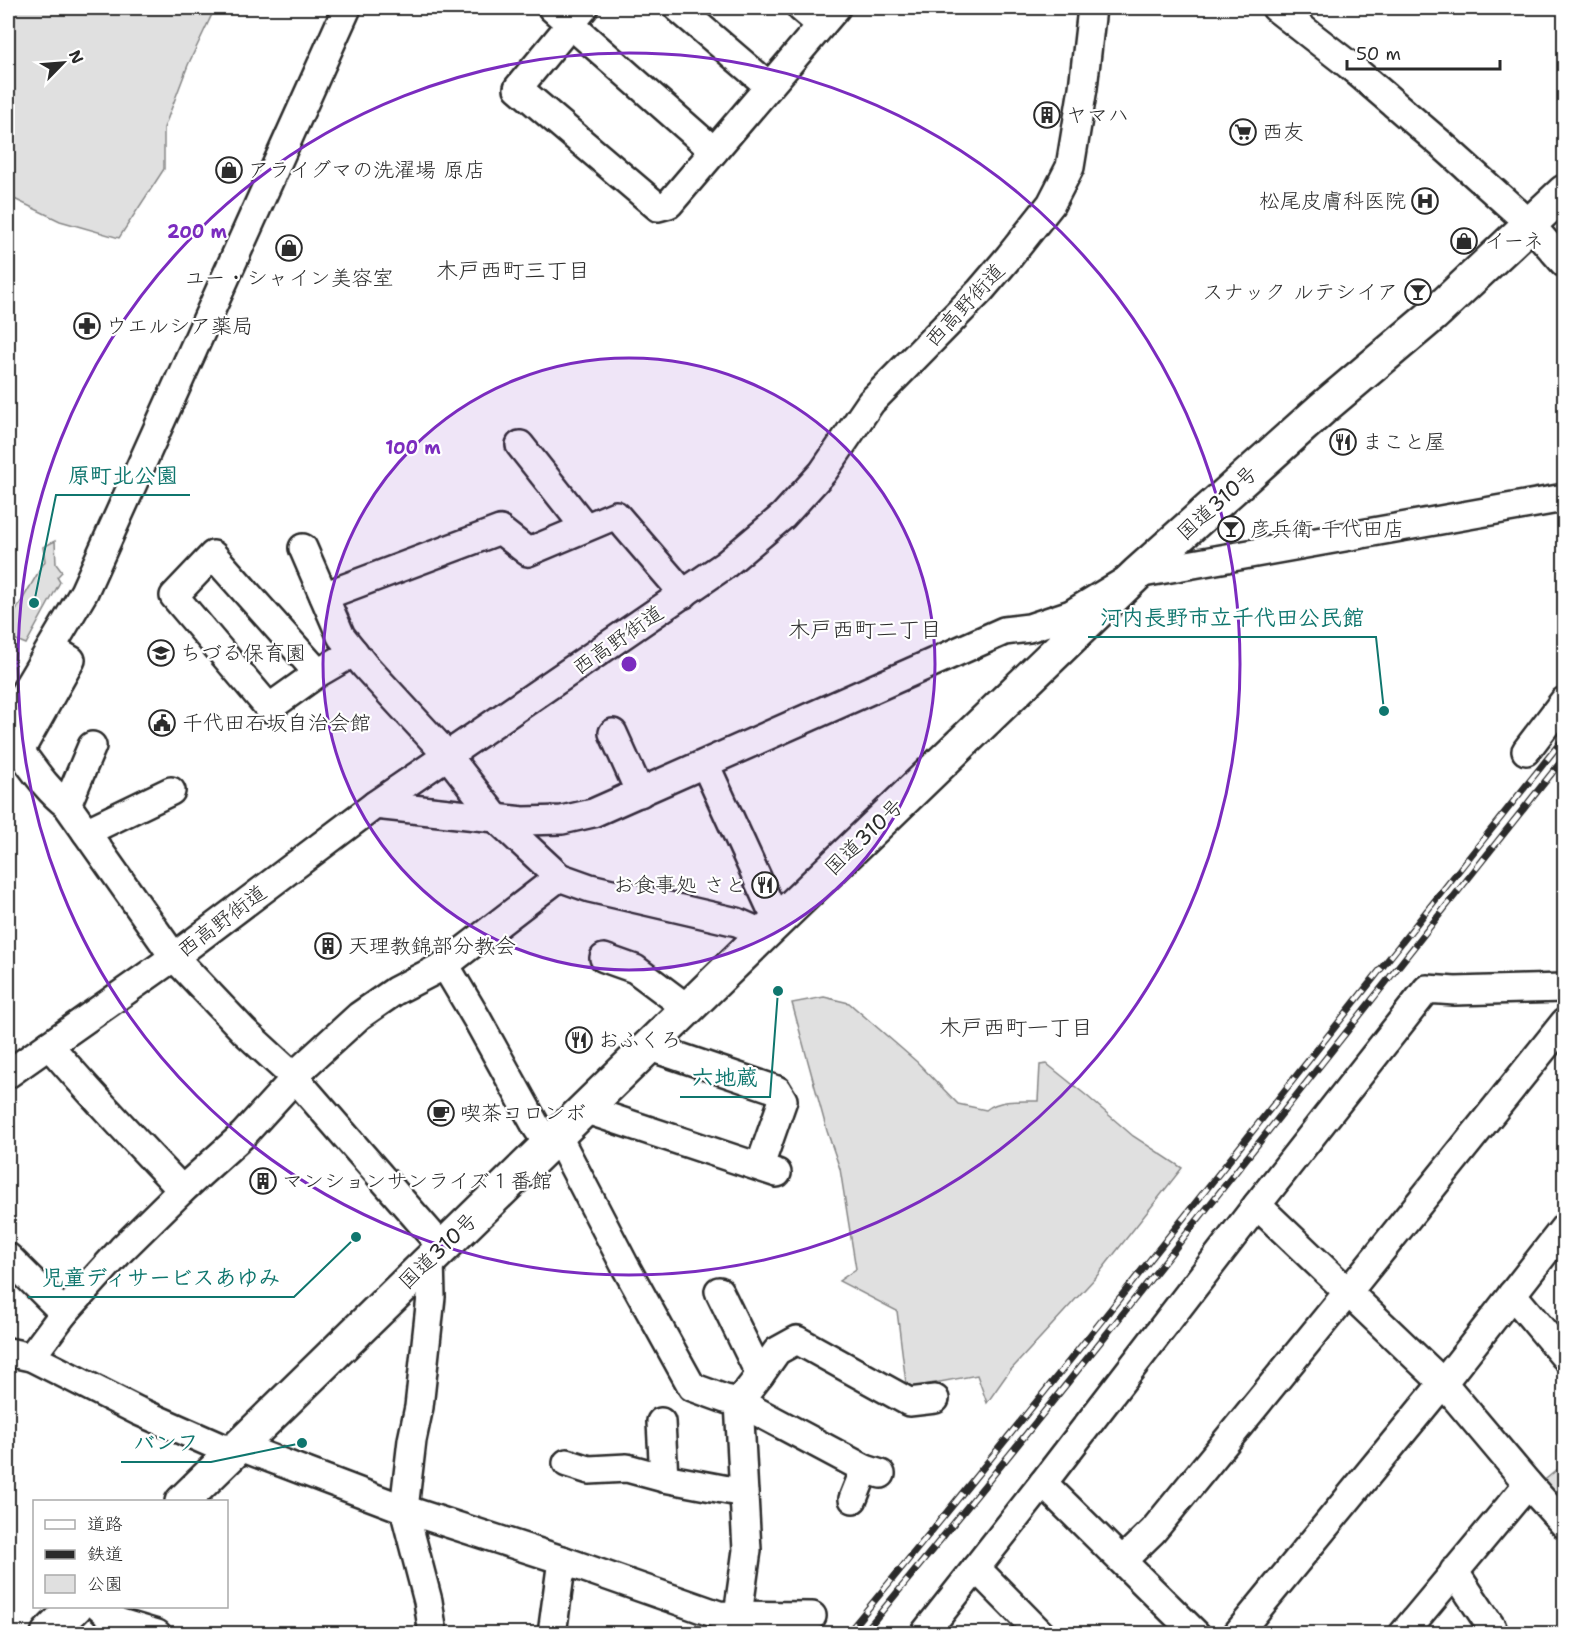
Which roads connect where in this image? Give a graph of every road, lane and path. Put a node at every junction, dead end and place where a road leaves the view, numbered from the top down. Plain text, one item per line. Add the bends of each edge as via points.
1 (347, 8) edge
2 (678, 8) edge
3 (801, 8) edge
4 (1092, 8) edge
5 (1276, 8) edge
6 (569, 13) edge
7 (829, 16) edge
8 (769, 86) junction
9 (714, 151) junction
10 (1564, 192) edge
11 (1530, 224) junction
12 (1564, 263) edge
13 (520, 445) dead end
14 (1564, 498) edge
15 (585, 527) junction
16 (303, 548) dead end
17 (1137, 574) junction
18 (684, 594) junction
19 (324, 596) junction
20 (51, 648) junction
21 (354, 652) junction
22 (318, 673) junction
23 (1564, 701) edge
24 (8, 720) edge
25 (613, 733) dead end
26 (92, 746) dead end
27 (1526, 751) dead end
28 (448, 756) junction
29 (705, 764) junction
30 (171, 791) dead end
31 (640, 793) junction
32 (67, 806) junction
33 (375, 806) junction
34 (497, 819) junction
35 (86, 832) junction
36 (558, 877) junction
37 (772, 926) junction
38 (174, 957) junction
39 (604, 958) dead end
40 (445, 965) junction
41 (1564, 988) edge
42 (687, 1008) junction
43 (1564, 1023) edge
44 (49, 1045) junction
45 (650, 1045) junction
46 (12, 1062) edge
47 (295, 1078) junction
48 (584, 1109) junction
49 (553, 1139) junction
50 (182, 1190) junction
51 (1257, 1205) junction
52 (1564, 1228) edge
53 (436, 1253) junction
54 (8, 1257) edge
55 (719, 1291) dead end
56 (1348, 1292) junction
57 (1512, 1294) junction
58 (64, 1313) junction
59 (19, 1354) edge
60 (1564, 1356) edge
61 (760, 1376) junction
62 (1443, 1383) junction
63 (936, 1399) dead end
64 (739, 1402) junction
65 (661, 1422) dead end
66 (237, 1447) junction
67 (567, 1463) dead end
68 (664, 1478) junction
69 (1043, 1483) junction
70 (1528, 1484) junction
71 (744, 1493) junction
72 (853, 1499) dead end
73 (184, 1500) edge
74 (404, 1509) junction
75 (1564, 1524) edge
76 (562, 1560) junction
77 (1123, 1560) junction
78 (976, 1568) junction
79 (1454, 1571) junction
80 (74, 1608) edge
81 (101, 1608) edge
82 (738, 1615) junction
83 (812, 1616) dead end
84 (48, 1634) edge
85 (157, 1634) edge
86 (433, 1634) edge
87 (552, 1634) edge
88 (924, 1634) edge
89 (1041, 1634) edge
90 (1196, 1634) edge
91 (1237, 1634) edge
92 (1403, 1634) edge
93 (1494, 1634) edge

1 - 20 street via 84,592
2 - 8 street
3 - 7 street
4 - 18 street, 西高野街道 via 1070,167 1051,204 980,291 871,402 823,472 783,516 725,566
5 - 11 street via 1408,115
6 - 9 street
6 - 9 street via 518,88 658,207 669,204
7 - 8 street
8 - 9 street
10 - 11 highway, 国道310号
11 - 12 street
11 - 17 highway, 国道310号 via 1433,315
13 - 15 street
14 - 17 street
15 - 18 street via 616,515
15 - 19 street via 528,552 500,530
16 - 19 street
17 - 29 street via 1071,614 1029,628 1004,631
17 - 37 highway, 国道310号
18 - 28 street, 西高野街道
19 - 21 street via 341,636
20 - 24 street
20 - 32 street via 71,660 20,751 43,783
21 - 22 street
21 - 28 street
22 - 22 street via 269,708 174,596 213,555
23 - 27 street
25 - 31 street
26 - 32 street
28 - 33 street, 西高野街道
28 - 34 street
29 - 31 street
29 - 37 street via 770,906
30 - 35 street
31 - 34 street via 593,813 562,820
32 - 35 street
33 - 34 street
33 - 38 street, 西高野街道
34 - 36 street
35 - 38 street
36 - 37 street via 737,922
36 - 40 street
37 - 42 highway, 国道310号
38 - 44 street, 西高野街道
38 - 47 street via 244,1032
39 - 42 street via 636,969
40 - 47 street via 359,1016
40 - 49 street via 536,1126
41 - 51 street via 1427,989
42 - 45 highway, 国道310号
43 - 56 street
44 - 46 street, 西高野街道
44 - 50 street
45 - 48 highway, 国道310号
45 - 48 street via 777,1090 783,1100 770,1164
47 - 50 street via 243,1135
47 - 53 street
48 - 49 highway, 国道310号
49 - 53 highway, 国道310号
49 - 64 street via 692,1387
50 - 58 street
51 - 56 street
51 - 69 street
52 - 57 street
53 - 66 highway, 国道310号
53 - 74 street
54 - 58 street
55 - 61 street
56 - 62 street
56 - 77 street via 1153,1531
57 - 60 street
57 - 62 street
58 - 59 street
59 - 66 street via 222,1448
61 - 63 street via 777,1351 796,1340 909,1402
61 - 64 street
62 - 70 street
62 - 91 street
64 - 71 street
64 - 72 street via 873,1472
65 - 68 street
66 - 73 highway, 国道310号
66 - 74 street
67 - 68 street via 589,1470 627,1468
68 - 71 street
69 - 77 street
69 - 78 street
70 - 75 street
70 - 79 street
71 - 82 street via 747,1550
74 - 76 street
74 - 86 street
76 - 82 street via 719,1616
76 - 87 street
77 - 90 street
78 - 88 street
78 - 89 street
79 - 92 street
79 - 93 street
80 - 84 highway
81 - 85 street via 117,1622
82 - 83 street

